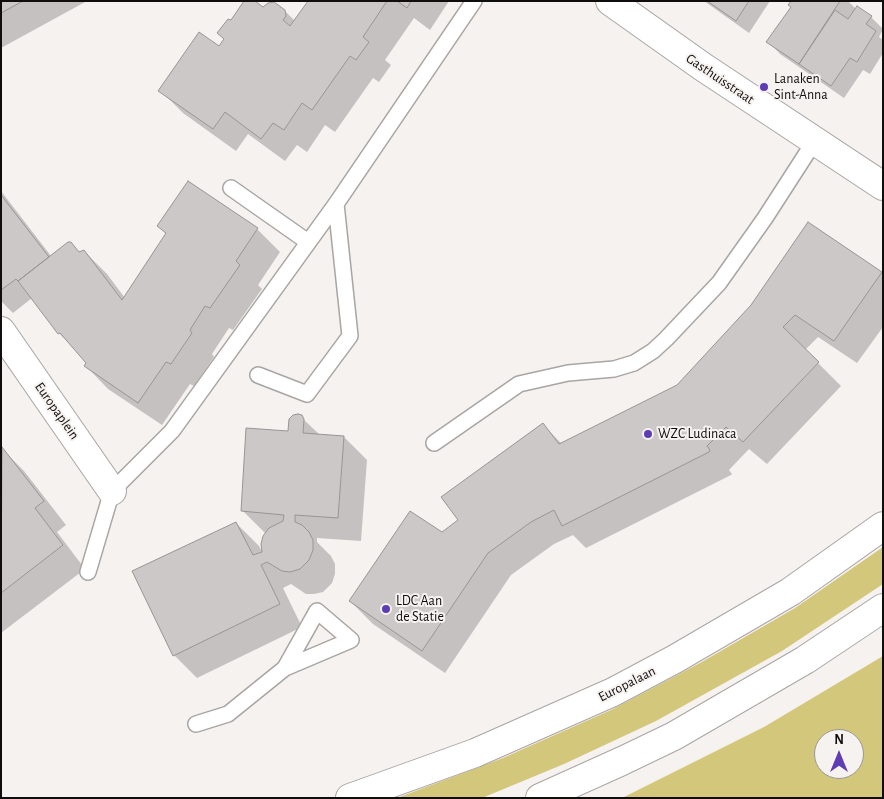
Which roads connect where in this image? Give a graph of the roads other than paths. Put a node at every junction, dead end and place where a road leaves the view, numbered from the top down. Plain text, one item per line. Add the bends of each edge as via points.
1 (474, 1) edge
2 (610, 1) edge
3 (814, 142) junction
4 (883, 186) edge
5 (231, 188) dead end
6 (336, 204) junction
7 (308, 242) junction
8 (1, 331) edge
9 (258, 375) dead end
10 (434, 443) dead end
11 (112, 491) junction
12 (883, 526) edge
13 (88, 572) dead end
14 (883, 608) edge
15 (285, 668) dead end
16 (196, 724) dead end
17 (350, 798) edge
18 (540, 798) edge

1 - 6 lane
2 - 3 main road, Gasthuisstraat
3 - 4 main road, Gasthuisstraat
3 - 10 lane via 719,283 652,351 634,363 614,369 568,373 519,384
5 - 7 lane
6 - 7 lane
6 - 9 lane via 350,336 307,394
7 - 11 lane via 172,431
8 - 11 main road, Europaplein
11 - 13 lane
12 - 17 main road, Europalaan via 790,592 613,692 475,753
14 - 18 main road via 805,660 691,726
15 - 16 lane via 228,714

